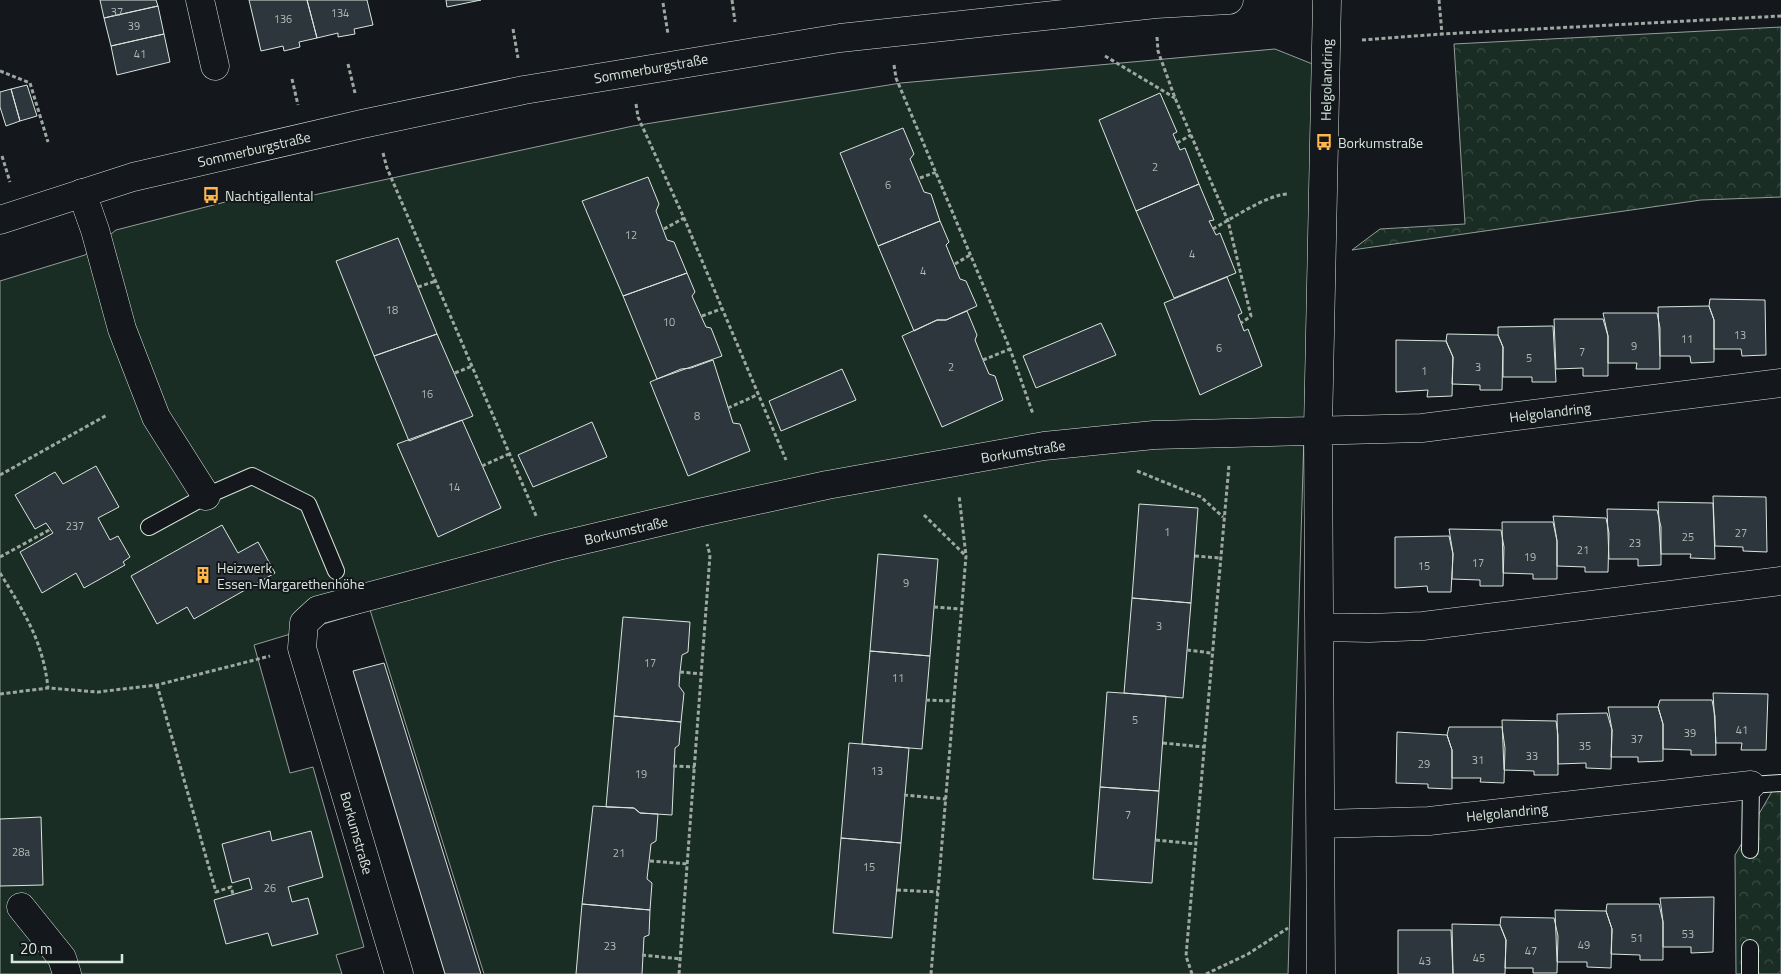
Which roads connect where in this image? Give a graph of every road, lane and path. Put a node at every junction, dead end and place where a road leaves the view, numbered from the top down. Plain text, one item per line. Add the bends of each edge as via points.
1 (200, 0) edge
2 (1229, 0) edge
3 (1327, 0) edge
4 (1439, 0) edge
5 (1156, 4) junction
6 (1781, 16) edge
7 (891, 32) junction
8 (1442, 34) junction
9 (1362, 40) dead end
10 (1105, 56) dead end
11 (215, 66) dead end
12 (0, 71) edge
13 (630, 72) junction
14 (1175, 98) junction
15 (377, 121) junction
16 (1191, 135) junction
17 (48, 142) dead end
18 (1177, 143) dead end
19 (2, 156) dead end
20 (936, 172) junction
21 (920, 178) dead end
22 (10, 182) dead end
23 (82, 193) junction
24 (1289, 194) dead end
25 (684, 218) junction
26 (0, 220) edge
27 (1228, 221) junction
28 (664, 229) dead end
29 (1213, 229) dead end
30 (970, 255) junction
31 (955, 264) dead end
32 (436, 281) junction
33 (418, 287) dead end
34 (721, 309) junction
35 (702, 316) dead end
36 (1241, 323) dead end
37 (1010, 349) junction
38 (983, 360) dead end
39 (472, 366) junction
40 (454, 373) dead end
41 (1781, 383) edge
42 (757, 395) junction
43 (728, 408) dead end
44 (107, 415) dead end
45 (1318, 429) junction
46 (1230, 432) junction
47 (1044, 446) junction
48 (509, 454) junction
49 (954, 463) junction
50 (482, 466) dead end
51 (1131, 468) dead end
52 (0, 475) edge
53 (800, 491) junction
54 (206, 496) junction
55 (698, 513) junction
56 (924, 515) dead end
57 (1224, 518) junction
58 (150, 527) dead end
59 (50, 530) dead end
60 (550, 548) junction
61 (966, 556) junction
62 (1194, 556) dead end
63 (0, 557) edge
64 (1220, 558) junction
65 (336, 571) dead end
66 (0, 573) edge
67 (1781, 581) edge
68 (934, 607) dead end
69 (960, 609) junction
70 (1320, 627) junction
71 (302, 648) junction
72 (1187, 650) dead end
73 (1211, 653) junction
74 (680, 672) dead end
75 (702, 674) junction
76 (157, 685) junction
77 (48, 688) junction
78 (0, 694) edge
79 (926, 700) dead end
80 (953, 701) junction
81 (1162, 743) dead end
82 (1204, 747) junction
83 (673, 766) dead end
84 (695, 767) junction
85 (1781, 782) edge
86 (1751, 784) junction
87 (904, 795) dead end
88 (946, 799) junction
89 (1322, 824) junction
90 (1156, 840) dead end
91 (1196, 844) junction
92 (1750, 850) dead end
93 (650, 861) dead end
94 (688, 864) junction
95 (897, 890) dead end
96 (938, 892) junction
97 (233, 894) dead end
98 (1321, 906) junction
99 (21, 907) dead end
100 (1750, 948) dead end
101 (642, 956) dead end
102 (680, 959) junction
103 (67, 974) edge
104 (398, 974) edge
105 (679, 974) edge
106 (931, 974) edge
107 (1192, 974) edge
108 (1206, 974) edge
109 (1321, 974) edge
110 (1750, 974) edge

1 - 11 street
2 - 5 street, Sommerburgstraße
3 - 45 street, Helgolandring
4 - 8 path
5 - 7 street, Sommerburgstraße
5 - 14 path via 1158,51
6 - 8 path
7 - 13 street, Sommerburgstraße
7 - 20 path via 896,78
8 - 9 path
10 - 14 path
12 - 17 path via 30,83
13 - 15 street, Sommerburgstraße
13 - 25 path via 638,117
14 - 16 path
15 - 23 street, Sommerburgstraße via 133,177
15 - 32 path via 386,168
16 - 18 path
16 - 27 path
19 - 22 path
20 - 21 path
20 - 30 path
23 - 26 street, Sommerburgstraße
23 - 54 street via 96,230 122,329 156,417
24 - 27 path via 1282,193
25 - 28 path
25 - 34 path
27 - 29 path
27 - 36 path via 1251,316
30 - 31 path
30 - 37 path
32 - 33 path
32 - 39 path
34 - 35 path
34 - 42 path
37 - 38 path
37 - 47 path
39 - 40 path
39 - 48 path
41 - 45 street, Helgolandring via 1422,428
42 - 43 path
42 - 53 path
44 - 52 path
45 - 46 street, Borkumstraße
45 - 70 street, Helgolandring
46 - 47 street, Borkumstraße via 1154,435
46 - 57 path
47 - 49 street, Borkumstraße
48 - 50 path
48 - 60 path
49 - 53 street, Borkumstraße
49 - 61 path
51 - 57 path via 1201,497
53 - 55 street, Borkumstraße
54 - 58 lane
54 - 65 lane via 252,476 308,504
55 - 60 street, Borkumstraße
55 - 75 path via 710,556
56 - 61 path
57 - 64 path
59 - 63 path
60 - 71 street, Borkumstraße via 318,610 304,623
61 - 69 path
62 - 64 path
64 - 73 path
66 - 77 path via 33,627 46,669
67 - 70 street via 1423,626
68 - 69 path
69 - 80 path
70 - 89 street, Helgolandring
71 - 76 path
71 - 104 street, Borkumstraße
72 - 73 path
73 - 82 path
74 - 75 path
75 - 84 path
76 - 77 path via 98,692
76 - 97 path via 216,892 231,887
77 - 78 path
79 - 80 path
80 - 88 path
81 - 82 path
82 - 91 path
83 - 84 path
84 - 94 path
85 - 86 lane
86 - 89 street, Helgolandring via 1428,821
86 - 92 lane
87 - 88 path
88 - 96 path
89 - 98 street, Helgolandring
90 - 91 path
91 - 107 path via 1186,956
93 - 94 path
94 - 102 path
95 - 96 path
96 - 106 path
98 - 108 path via 1248,954
98 - 109 street, Helgolandring
99 - 103 street via 62,958
100 - 110 lane
101 - 102 path
102 - 105 path

